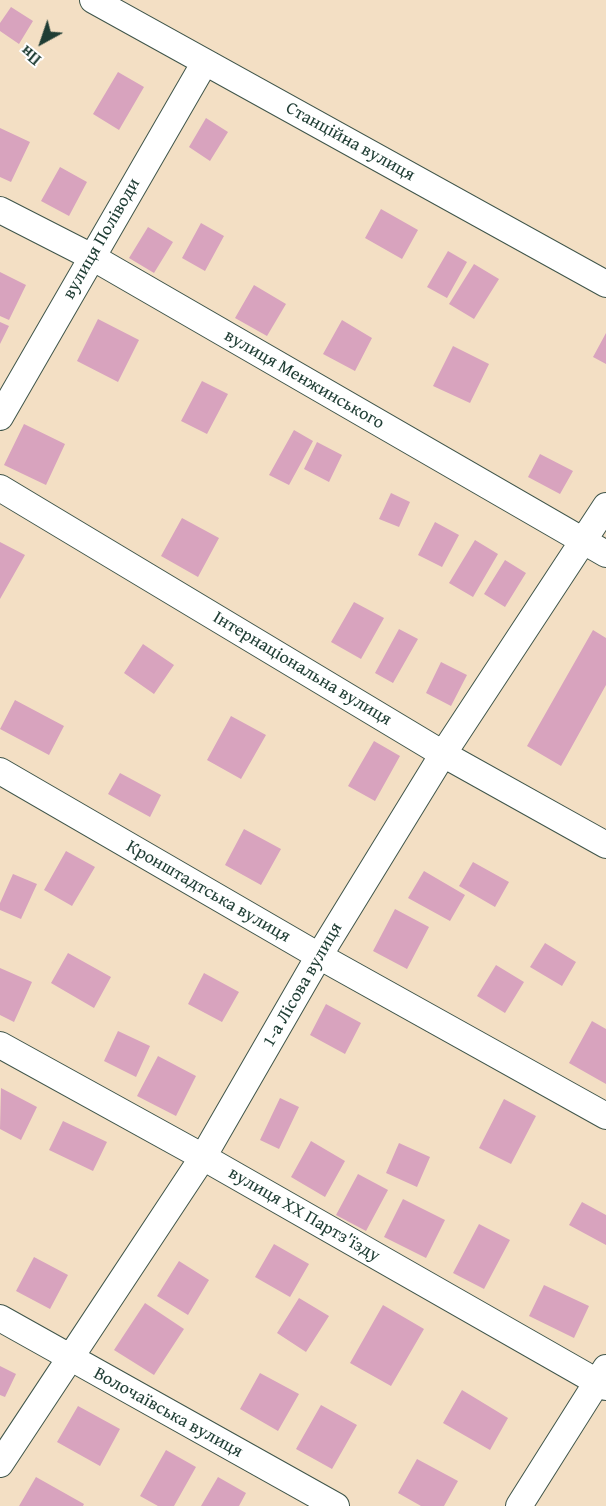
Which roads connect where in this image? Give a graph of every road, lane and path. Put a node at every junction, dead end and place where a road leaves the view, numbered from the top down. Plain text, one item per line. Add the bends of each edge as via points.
1 (93, 0) edge
2 (205, 62) junction
3 (0, 210) edge
4 (92, 257) junction
5 (606, 284) edge
6 (0, 417) edge
7 (0, 488) edge
8 (606, 506) edge
9 (595, 547) edge
10 (443, 754) junction
11 (0, 771) edge
12 (606, 845) edge
13 (319, 956) junction
14 (0, 1045) edge
15 (606, 1116) edge
16 (203, 1157) junction
17 (0, 1318) edge
18 (69, 1358) junction
19 (603, 1379) edge
20 (0, 1464) edge
21 (336, 1506) edge
22 (519, 1506) edge

1 - 2 street, Станційна вулиця
2 - 4 street, вулиця Поліводи
2 - 5 street, Станційна вулиця
3 - 4 street, вулиця Менжинського
4 - 6 street, вулиця Поліводи
4 - 9 street, вулиця Менжинського
7 - 10 street, Інтернаціональна вулиця
8 - 9 street, 1-а Лісова вулиця
9 - 10 street, 1-а Лісова вулиця
10 - 12 street, Інтернаціональна вулиця
10 - 13 street, 1-а Лісова вулиця
11 - 13 street, Кронштадтська вулиця
13 - 15 street, Кронштадтська вулиця
13 - 16 street, 1-а Лісова вулиця
14 - 16 street, вулиця XX Партз'їзду
16 - 18 street, 1-а Лісова вулиця
16 - 19 street, вулиця XX Партз'їзду
17 - 18 street, Волочаївська вулиця
18 - 20 street, 1-а Лісова вулиця
18 - 21 street, Волочаївська вулиця
19 - 22 street

